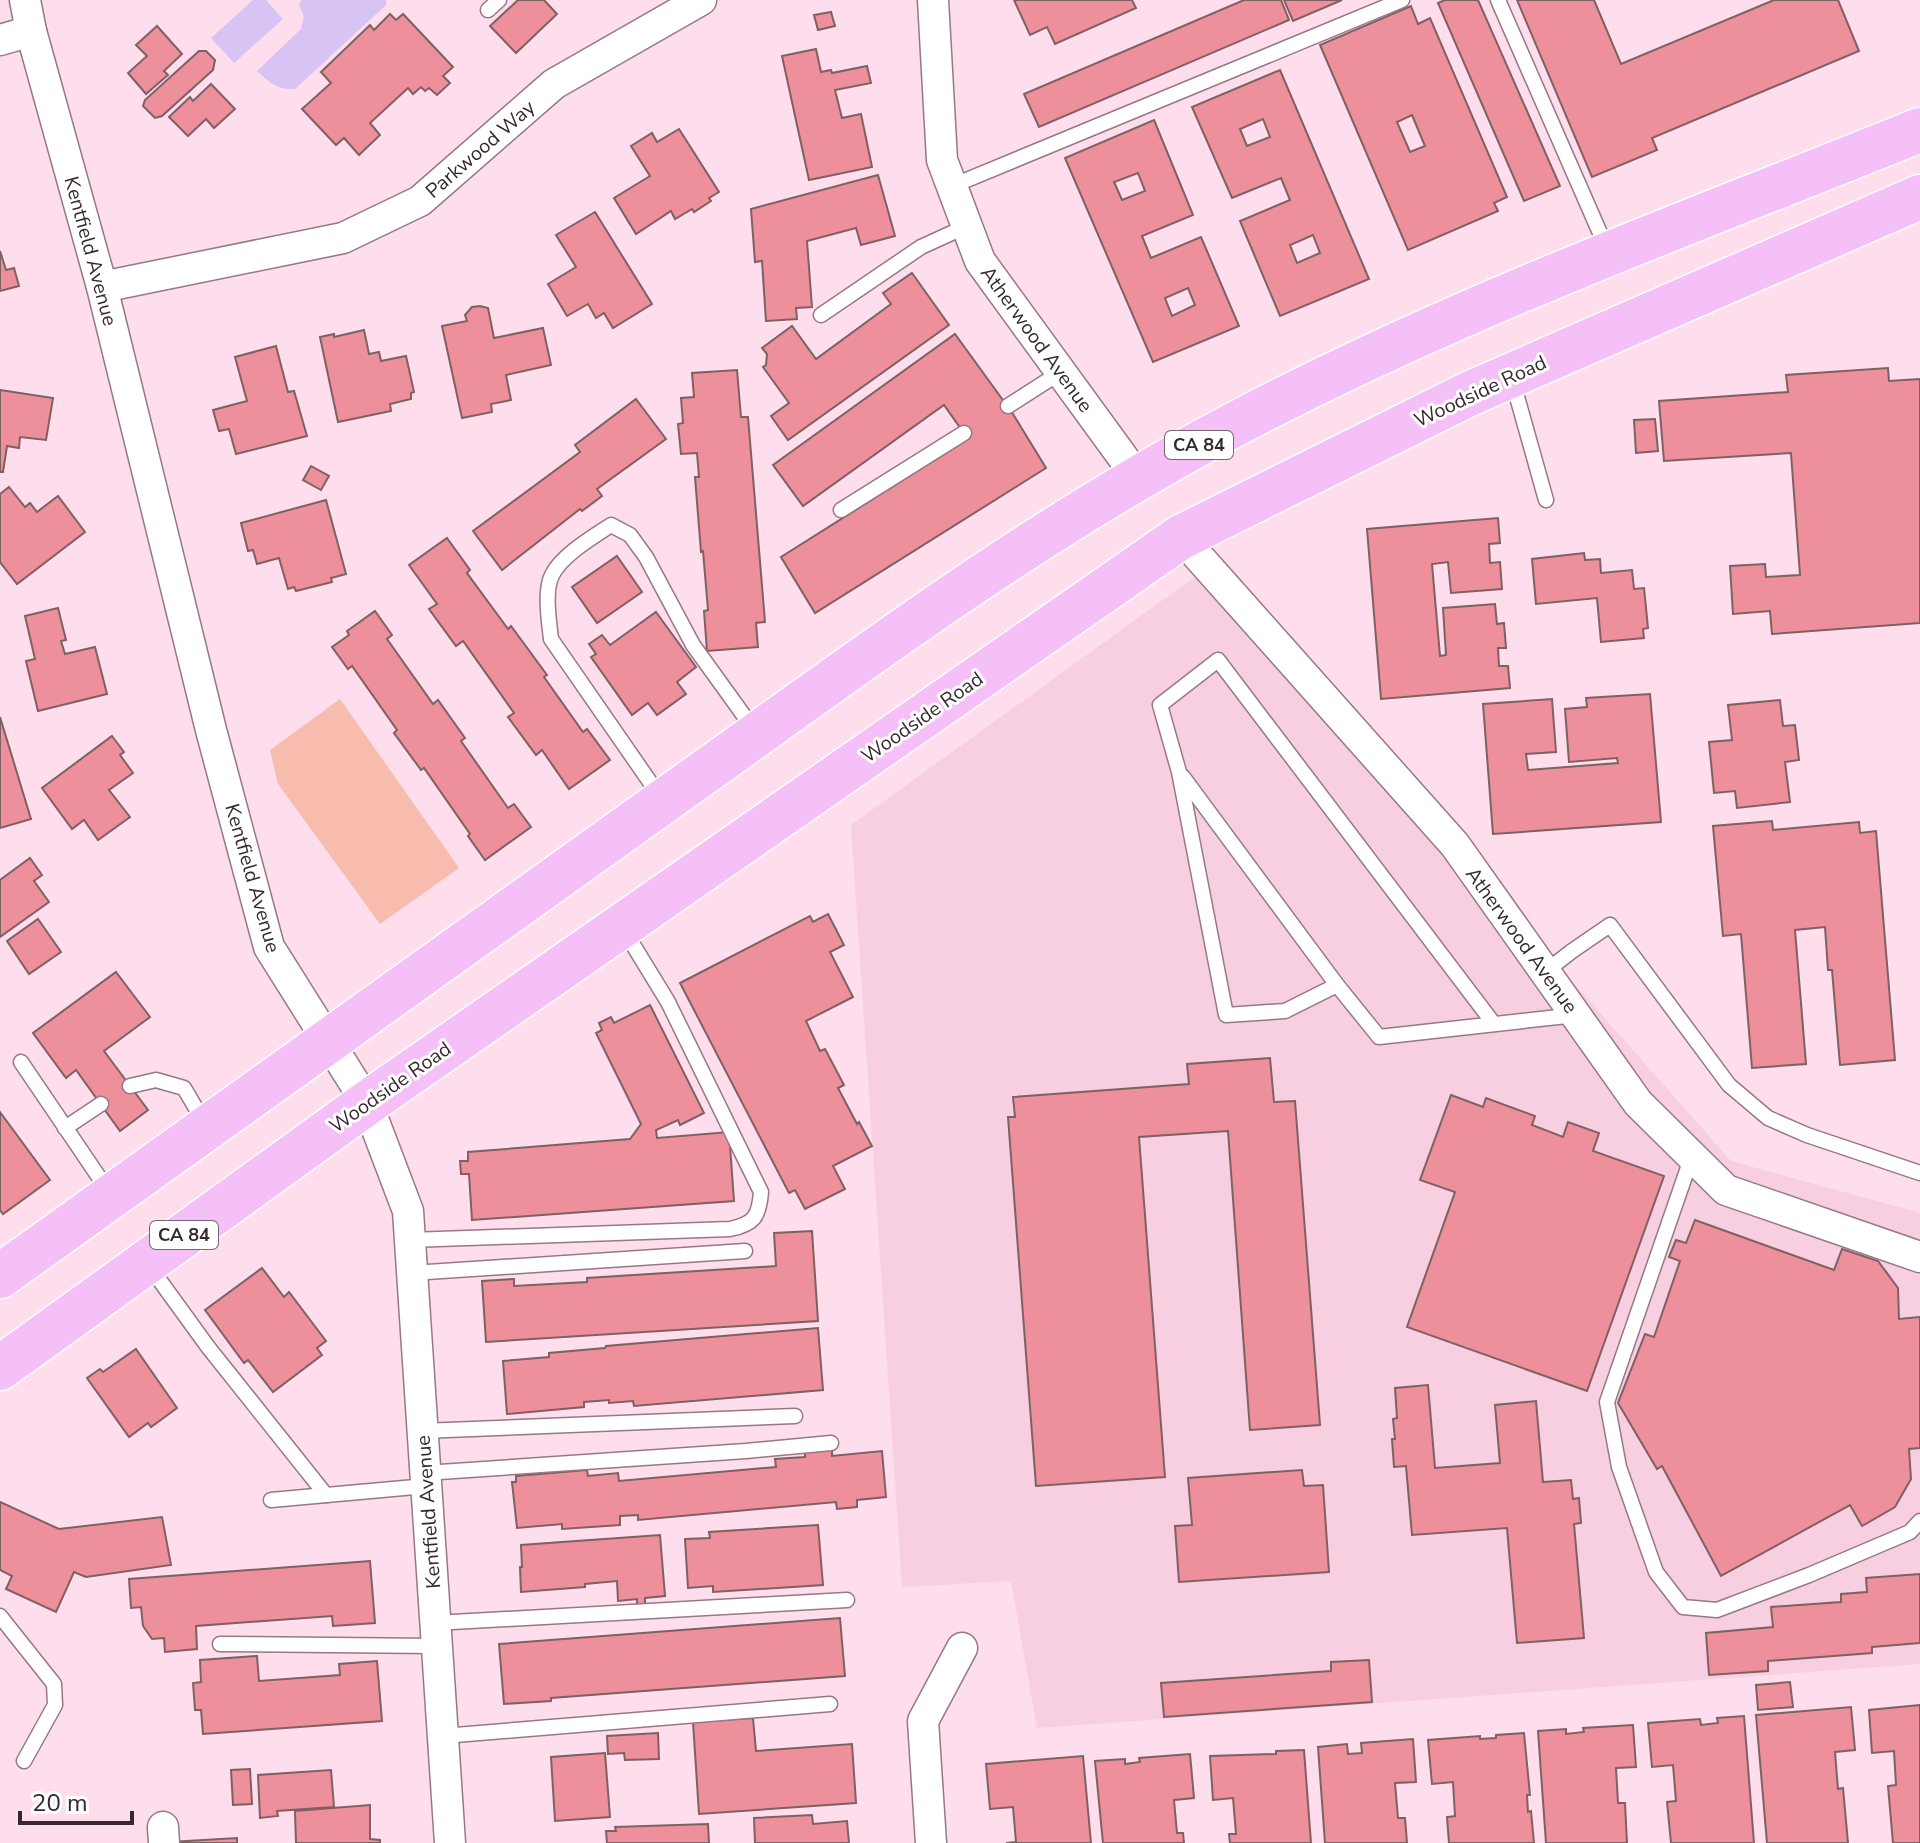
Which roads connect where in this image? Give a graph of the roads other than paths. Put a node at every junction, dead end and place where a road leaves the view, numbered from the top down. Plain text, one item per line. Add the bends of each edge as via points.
1 (25, 0) edge
2 (701, 0) edge
3 (933, 0) edge
4 (1402, 0) edge
5 (1498, 0) edge
6 (650, 15) edge
7 (31, 31) junction
8 (0, 40) edge
9 (1920, 130) edge
10 (952, 186) junction
11 (1912, 206) edge
12 (967, 226) junction
13 (1609, 253) junction
14 (102, 287) junction
15 (821, 315) dead end
16 (1061, 372) junction
17 (1511, 375) junction
18 (1008, 406) dead end
19 (964, 433) dead end
20 (1138, 478) junction
21 (1546, 500) dead end
22 (841, 510) dead end
23 (1181, 537) junction
24 (757, 735) junction
25 (1179, 772) junction
26 (663, 802) junction
27 (621, 926) junction
28 (1545, 972) junction
29 (1337, 985) junction
30 (1576, 1015) junction
31 (1494, 1024) junction
32 (327, 1040) junction
33 (21, 1062) dead end
34 (130, 1086) dead end
35 (367, 1103) junction
36 (101, 1104) dead end
37 (207, 1127) junction
38 (65, 1128) junction
39 (1692, 1156) junction
40 (1920, 1173) edge
41 (112, 1196) junction
42 (410, 1240) junction
43 (745, 1251) dead end
44 (1920, 1257) edge
45 (146, 1262) junction
46 (412, 1273) junction
47 (0, 1276) edge
48 (0, 1368) edge
49 (795, 1416) dead end
50 (422, 1431) junction
51 (831, 1443) dead end
52 (426, 1479) junction
53 (326, 1495) junction
54 (271, 1500) dead end
55 (1920, 1521) edge
56 (847, 1600) dead end
57 (0, 1616) edge
58 (436, 1635) junction
59 (220, 1644) dead end
60 (962, 1648) dead end
61 (830, 1704) dead end
62 (443, 1736) junction
63 (24, 1761) dead end
64 (450, 1843) edge
65 (931, 1843) edge

1 - 7 street, Kentfield Avenue
2 - 6 street, Parkwood Way
3 - 10 street, Atherwood Avenue via 942,160
4 - 10 lane
5 - 13 lane
6 - 14 street, Parkwood Way via 554,84 420,201 343,238
7 - 8 street
7 - 14 street, Kentfield Avenue
9 - 13 main road, CA 84
10 - 12 street, Atherwood Avenue
11 - 17 main road, Woodside Road / CA 84
12 - 15 lane via 921,247
12 - 16 street, Atherwood Avenue via 980,261
13 - 20 main road, CA 84 via 1313,383
14 - 32 street, Kentfield Avenue via 269,947
16 - 18 lane
16 - 20 street, Atherwood Avenue
17 - 21 lane
17 - 23 main road, Woodside Road / CA 84
19 - 22 lane
20 - 24 main road, CA 84 via 989,571
23 - 27 main road, Woodside Road / CA 84
23 - 28 street, Atherwood Avenue via 1455,845
24 - 26 main road, CA 84
24 - 26 lane via 693,645 630,535 611,525 571,553 552,575 551,639
25 - 29 lane
25 - 29 lane via 1226,1015 1285,1011
25 - 31 lane via 1160,705 1218,660
26 - 32 main road, CA 84
27 - 35 main road, Woodside Road / CA 84
27 - 42 lane via 668,1002 761,1192 759,1211 747,1225 730,1229
28 - 30 street, Atherwood Avenue
28 - 40 lane via 1610,925 1729,1085 1768,1118
29 - 31 lane via 1379,1037
30 - 31 lane
30 - 39 street, Atherwood Avenue via 1638,1103
32 - 35 street, Kentfield Avenue
32 - 37 main road, CA 84
33 - 38 lane
34 - 37 lane via 156,1080 184,1088
35 - 42 street, Kentfield Avenue via 408,1211
35 - 45 main road, Woodside Road / CA 84
36 - 38 lane
37 - 41 main road, CA 84
38 - 41 lane
39 - 44 street, Atherwood Avenue via 1726,1190
39 - 55 lane via 1607,1402 1619,1467 1656,1572 1683,1607 1717,1610 1910,1532
41 - 47 main road, CA 84
42 - 46 street, Kentfield Avenue
43 - 46 lane
45 - 48 main road, Woodside Road / CA 84
45 - 53 lane
46 - 50 street, Kentfield Avenue
49 - 50 lane
50 - 52 street, Kentfield Avenue
51 - 52 lane
52 - 53 lane
52 - 58 street, Kentfield Avenue
53 - 54 lane
56 - 58 lane
57 - 63 lane via 54,1684 55,1705
58 - 59 lane
58 - 62 street, Kentfield Avenue
60 - 65 street via 923,1721
61 - 62 lane
62 - 64 street, Kentfield Avenue

